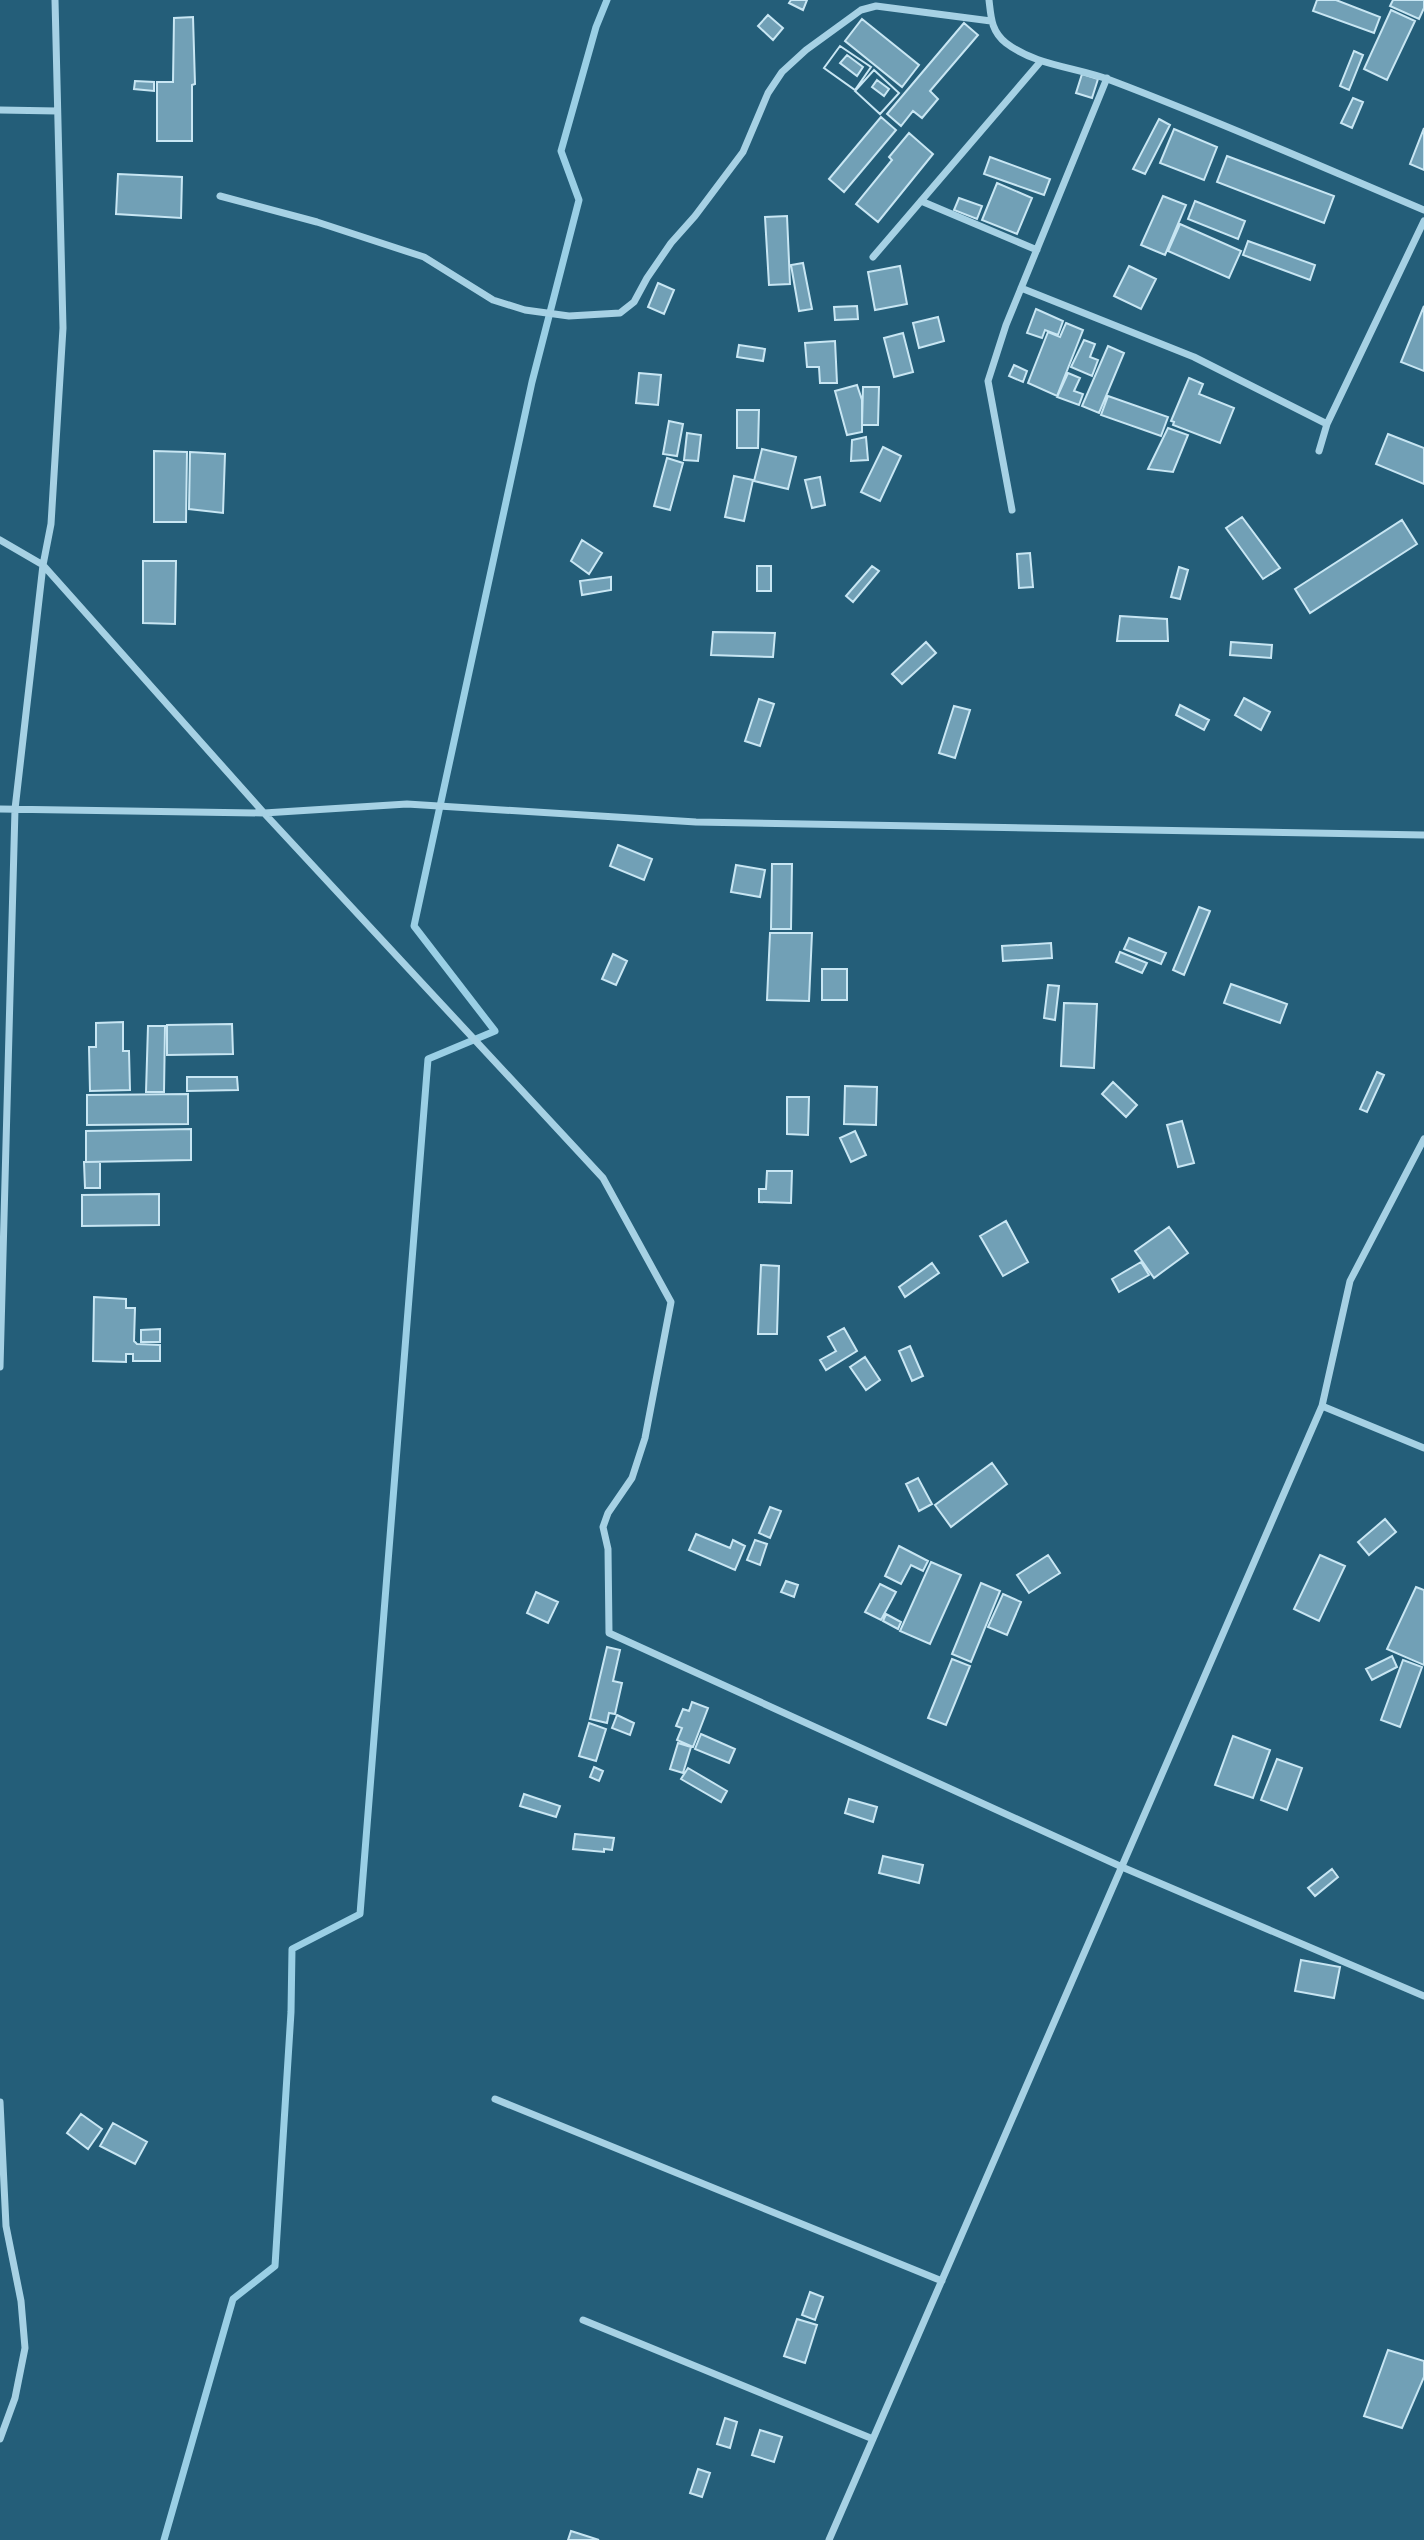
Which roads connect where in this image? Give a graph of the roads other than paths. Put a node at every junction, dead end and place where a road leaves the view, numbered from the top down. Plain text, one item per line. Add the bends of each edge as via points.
1 (55, 0) edge
2 (989, 0) edge
3 (991, 21) junction
4 (1041, 61) junction
5 (1107, 78) junction
6 (0, 110) edge
7 (57, 111) junction
8 (219, 196) dead end
9 (921, 201) junction
10 (1424, 210) edge
11 (1424, 220) edge
12 (1037, 250) junction
13 (873, 257) dead end
14 (1021, 288) junction
15 (1327, 425) junction
16 (1319, 451) dead end
17 (1012, 510) dead end
18 (0, 540) edge
19 (43, 565) junction
20 (0, 809) edge
21 (15, 809) junction
22 (264, 813) junction
23 (1424, 835) edge
24 (1424, 1139) edge
25 (0, 1367) edge
26 (1322, 1406) junction
27 (1424, 1448) edge
28 (1122, 1867) junction
29 (1424, 1996) edge
30 (495, 2099) dead end
31 (0, 2102) edge
32 (3, 2230) edge
33 (942, 2281) junction
34 (583, 2320) dead end
35 (0, 2439) edge
36 (873, 2439) junction
37 (829, 2540) edge

1 - 7 street
2 - 3 street
3 - 4 street via 1008,44
3 - 8 street via 876,6 861,10 806,50 768,93 743,152 671,243 634,302 620,313 569,316 525,310 493,300 424,257
4 - 5 street
4 - 9 street
5 - 10 street
5 - 12 street
6 - 7 street
7 - 19 street via 62,328 51,524
9 - 12 street
9 - 13 street
11 - 15 street
12 - 14 street
14 - 15 street via 1194,357
14 - 17 street via 988,381
15 - 16 street
18 - 19 street
19 - 21 street
19 - 22 street
20 - 21 street
21 - 22 street
21 - 25 street
22 - 23 street via 407,804 696,822
22 - 28 street via 603,1178 671,1302 645,1438 632,1478 603,1527 608,1549 609,1633
24 - 26 street via 1350,1281
26 - 27 street
26 - 28 street
28 - 29 street
28 - 33 street
30 - 33 street
31 - 32 street
32 - 35 street via 21,2301 25,2348 15,2398
33 - 36 street
34 - 36 street
36 - 37 street

